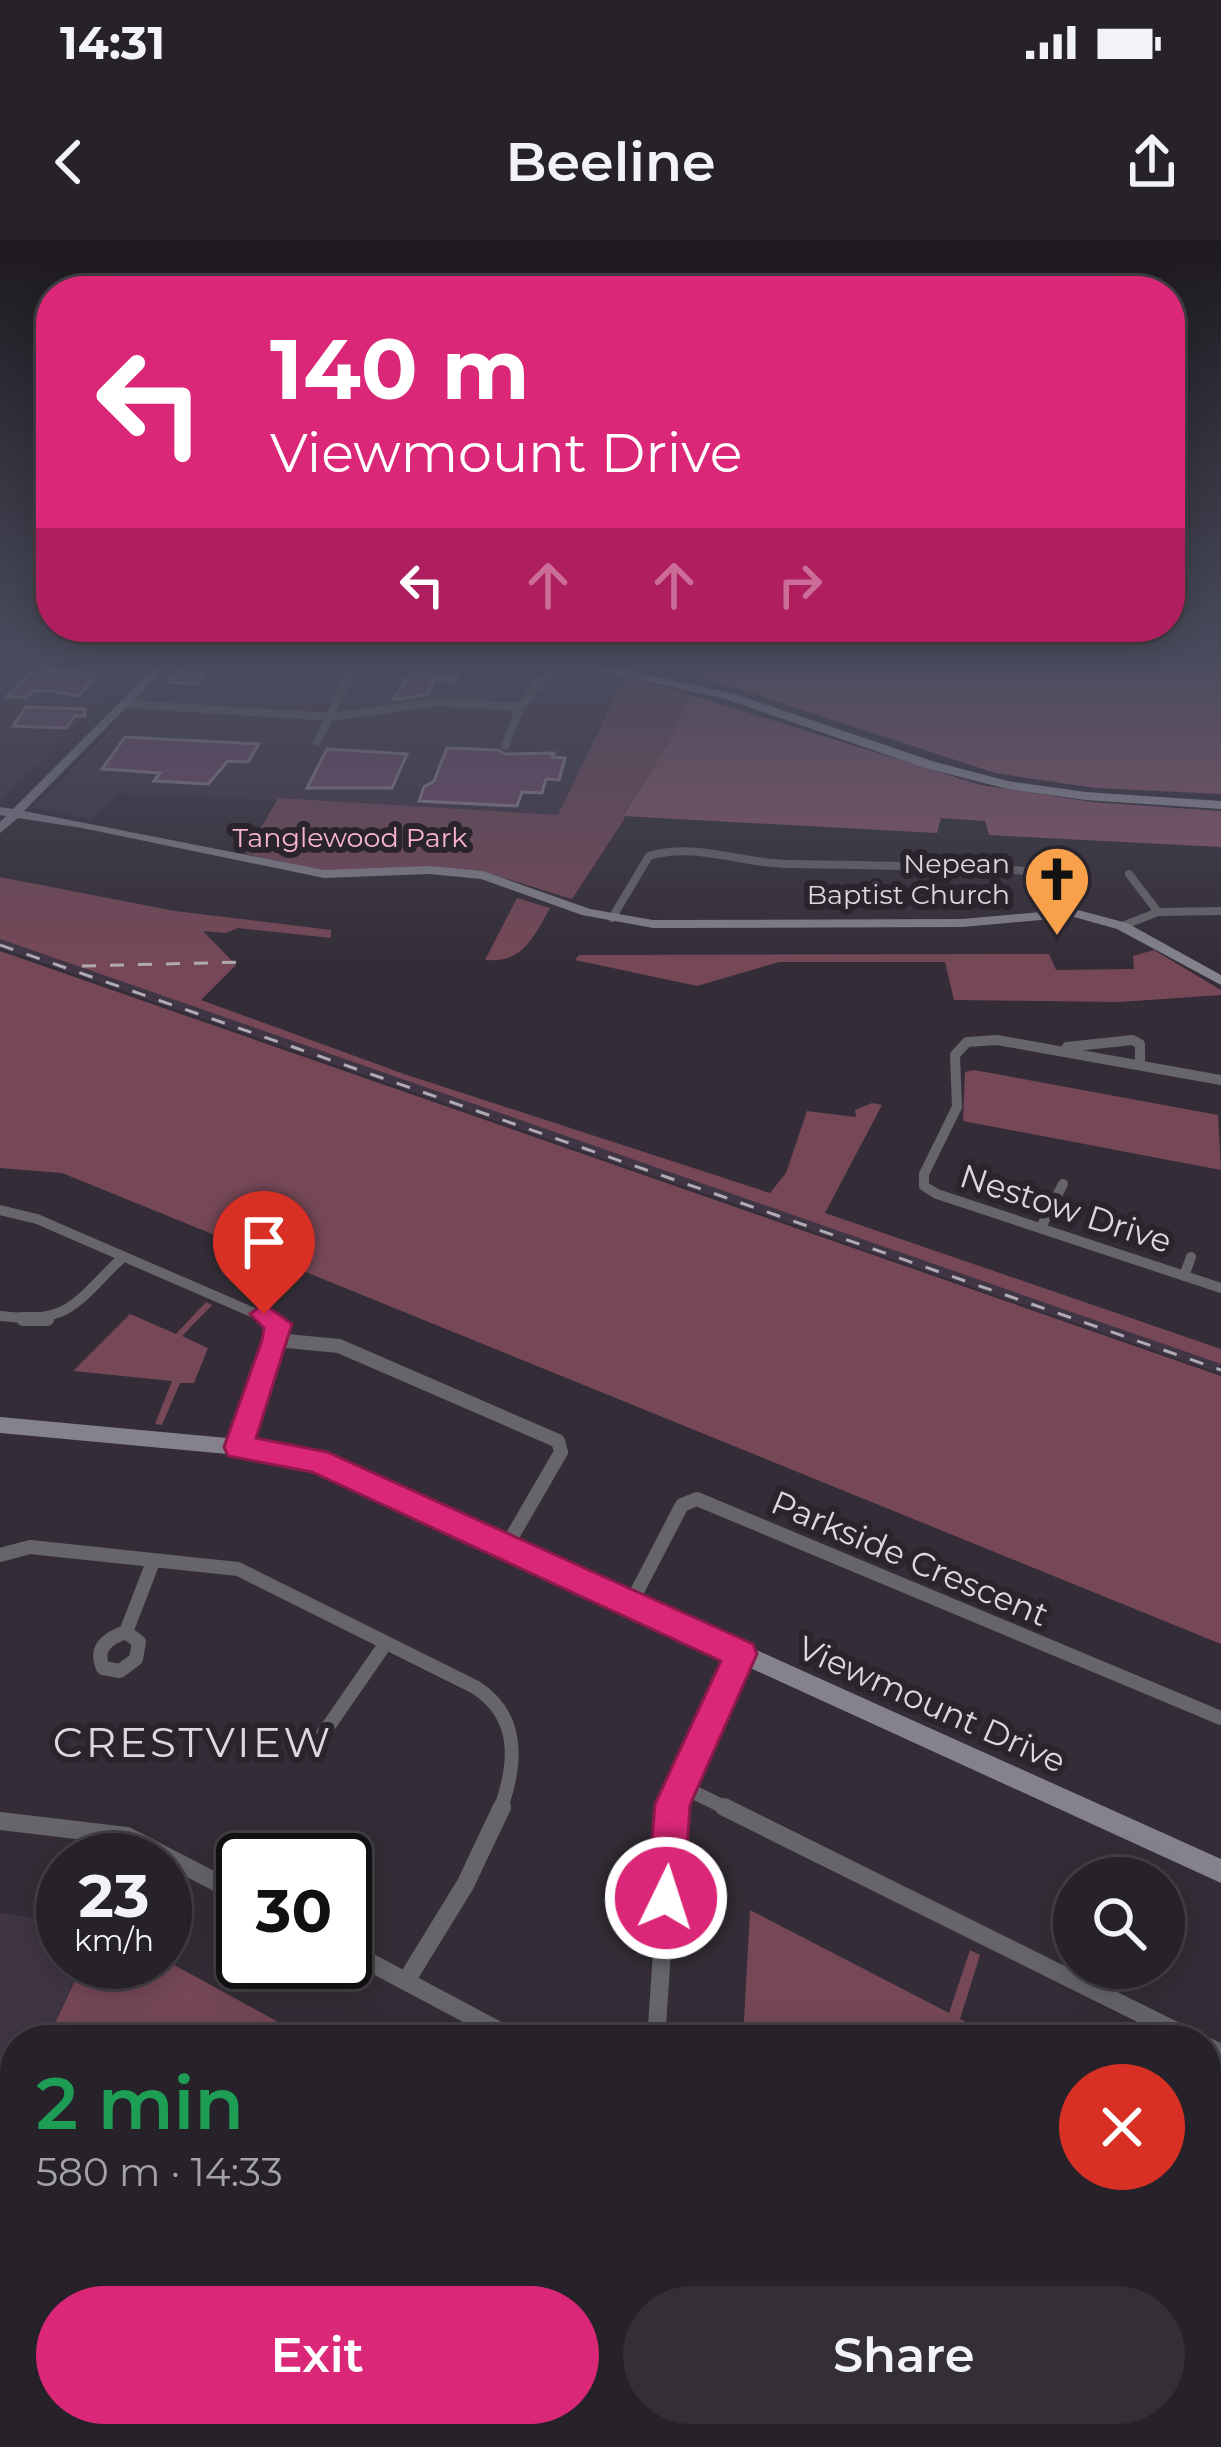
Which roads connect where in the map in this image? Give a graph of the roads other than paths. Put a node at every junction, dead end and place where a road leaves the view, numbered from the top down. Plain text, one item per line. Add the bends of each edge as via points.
1 (55, 762) edge
2 (62, 762) edge
3 (921, 762) edge
4 (946, 762) edge
5 (1221, 802) edge
6 (5, 813) edge
7 (0, 829) edge
8 (1129, 874) dead end
9 (1221, 911) edge
10 (1059, 912) junction
11 (1158, 912) junction
12 (612, 918) junction
13 (1122, 926) junction
14 (1221, 981) edge
15 (1055, 1049) junction
16 (1140, 1065) junction
17 (1221, 1080) edge
18 (1063, 1184) dead end
19 (0, 1210) edge
20 (1041, 1227) junction
21 (123, 1257) junction
22 (1191, 1257) dead end
23 (1184, 1276) junction
24 (1221, 1288) edge
25 (0, 1316) edge
26 (276, 1340) junction
27 (0, 1425) edge
28 (238, 1447) junction
29 (506, 1547) junction
30 (0, 1555) edge
31 (153, 1562) junction
32 (630, 1605) junction
33 (126, 1632) dead end
34 (386, 1642) junction
35 (741, 1654) junction
36 (1221, 1718) edge
37 (321, 1737) dead end
38 (679, 1785) junction
39 (0, 1822) edge
40 (1221, 1871) edge
41 (216, 1882) edge
42 (372, 1963) edge
43 (406, 1981) junction
44 (488, 2025) edge
45 (657, 2025) edge
46 (1164, 2025) edge

1 - 6 street
2 - 6 street
3 - 5 main road via 1086,796
4 - 5 main road via 1091,790
6 - 7 street
6 - 12 street via 324,874 483,875
8 - 11 street
9 - 11 street
10 - 12 street via 962,923
10 - 12 street via 1042,877 1030,871 782,864 676,848 650,856
10 - 13 street
11 - 13 street
13 - 14 street
15 - 16 street, Nestow Drive
15 - 16 street, Nestow Drive via 1132,1040 1140,1044
15 - 20 street, Nestow Drive via 997,1040 961,1045 958,1107 924,1174 929,1190
16 - 17 street, Nestow Drive
18 - 20 street
19 - 21 street
20 - 23 street, Nestow Drive
21 - 25 street via 64,1312 41,1322
21 - 26 street via 264,1314 278,1324
22 - 23 street
23 - 24 street, Nestow Drive
26 - 28 street
26 - 29 street via 339,1346 558,1442 561,1452
27 - 28 street, Viewmount Drive
28 - 29 street, Viewmount Drive via 316,1461
29 - 32 street, Viewmount Drive
30 - 31 street via 30,1547
31 - 33 street
31 - 34 street via 238,1569
32 - 35 street, Viewmount Drive
32 - 36 street, Parkside Crescent via 682,1505 697,1499
34 - 37 street
34 - 43 street via 498,1703 513,1746 490,1838
35 - 38 street
35 - 40 street, Viewmount Drive
38 - 45 street
38 - 46 street
39 - 41 street via 128,1836
42 - 43 street
43 - 44 street

